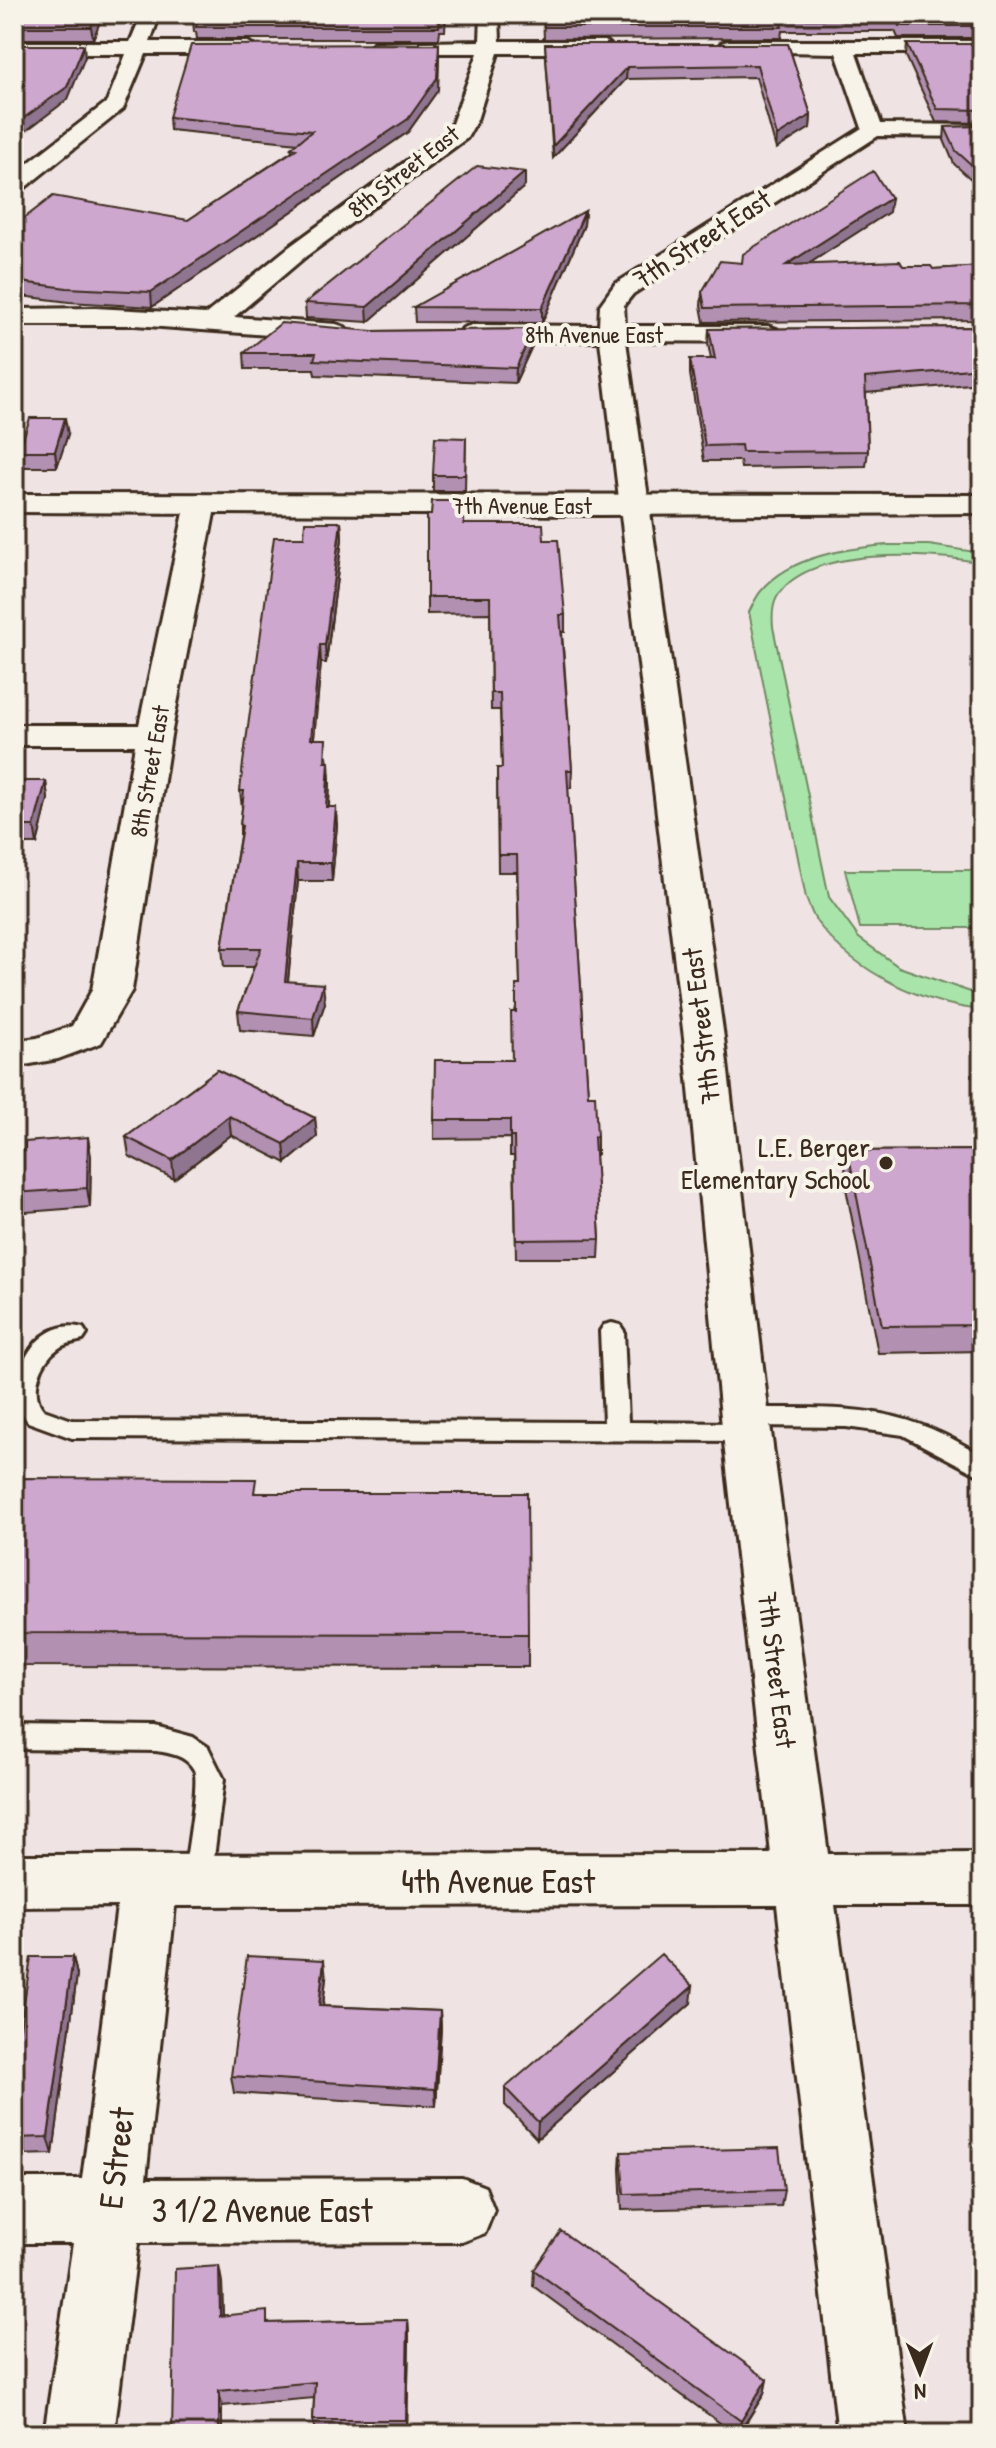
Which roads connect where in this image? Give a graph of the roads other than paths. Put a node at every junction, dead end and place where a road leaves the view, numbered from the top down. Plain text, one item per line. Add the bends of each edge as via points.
1 (151, 14) edge
2 (490, 14) edge
3 (276, 47) edge
4 (352, 47) edge
5 (490, 47) junction
6 (629, 47) edge
7 (705, 47) edge
8 (844, 47) junction
9 (982, 47) edge
10 (14, 48) edge
11 (138, 48) junction
12 (873, 130) junction
13 (982, 131) edge
14 (14, 185) edge
15 (14, 317) edge
16 (215, 320) junction
17 (355, 333) edge
18 (446, 333) edge
19 (612, 334) junction
20 (801, 334) edge
21 (14, 503) edge
22 (201, 503) junction
23 (982, 504) edge
24 (633, 506) junction
25 (14, 735) edge
26 (154, 735) junction
27 (14, 1054) edge
28 (612, 1331) dead end
29 (75, 1334) dead end
30 (746, 1425) junction
31 (616, 1431) junction
32 (982, 1468) edge
33 (14, 1737) edge
34 (982, 1879) edge
35 (803, 1880) junction
36 (14, 1881) edge
37 (173, 1881) junction
38 (110, 2210) junction
39 (462, 2210) dead end
40 (14, 2211) edge
41 (79, 2434) edge
42 (873, 2434) edge

1 - 11 street
2 - 5 street, 8th Street East
3 - 11 street
4 - 5 street
5 - 6 street
5 - 16 street, 8th Street East via 459,133 297,252
7 - 8 street
8 - 9 street
8 - 12 street
10 - 11 street
11 - 14 street via 116,105
12 - 13 street
12 - 19 street, 7th Street East via 624,289 612,305
15 - 16 street via 75,313
16 - 17 street
18 - 19 street, 8th Avenue East
19 - 20 street, 8th Avenue East
19 - 24 street, 7th Street East
21 - 22 street, 7th Avenue East
22 - 24 street, 7th Avenue East
22 - 26 street, 8th Street East
23 - 24 street, 7th Avenue East
24 - 30 street, 7th Street East via 704,1038
25 - 26 street
26 - 27 street, 8th Street East via 112,990 87,1034 44,1050
28 - 31 lane
29 - 31 lane via 53,1339 40,1350 30,1367 26,1399 44,1422 72,1429
30 - 31 lane
30 - 32 lane via 871,1421 906,1427
30 - 35 street, 7th Street East
33 - 37 lane via 156,1739 200,1754 210,1779
34 - 35 street, 4th Avenue East
35 - 37 street, 4th Avenue East
35 - 42 street, 7th Street East
36 - 37 street, 4th Avenue East
37 - 38 street, E Street
38 - 39 street, 3 1/2 Avenue East
38 - 40 street, 3 1/2 Avenue East
38 - 41 street, E Street

